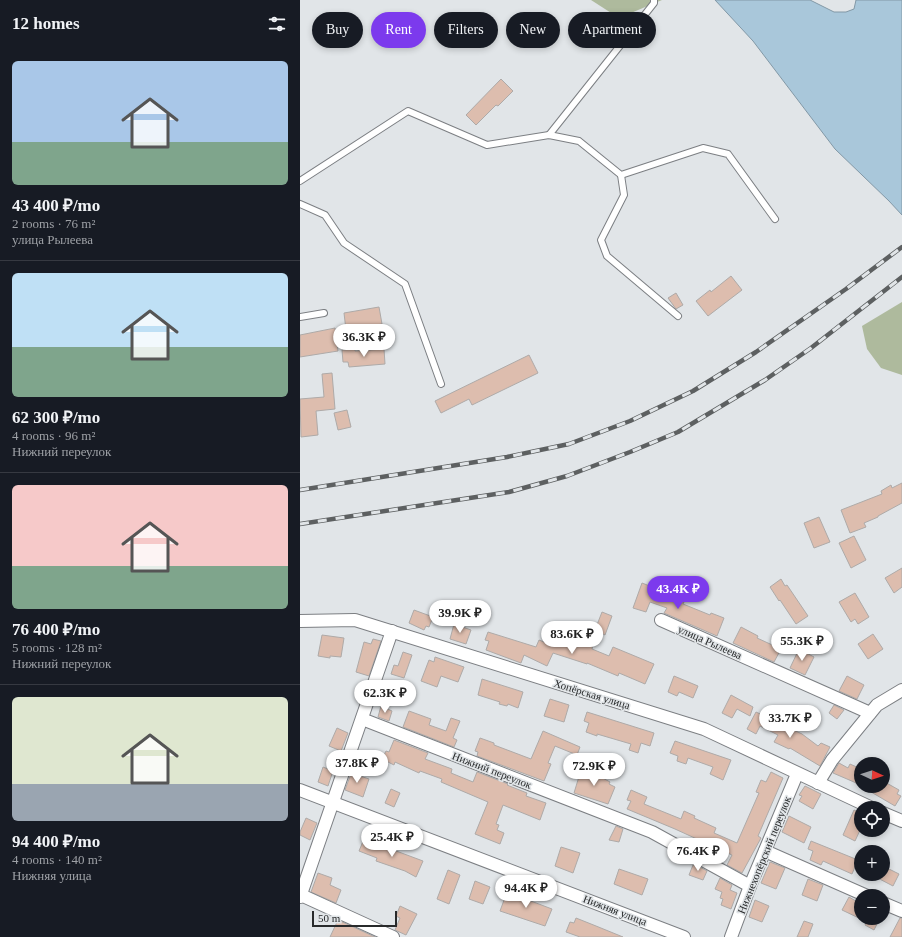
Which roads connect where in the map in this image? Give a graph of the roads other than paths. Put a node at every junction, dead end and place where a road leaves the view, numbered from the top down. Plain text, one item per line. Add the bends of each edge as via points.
1 (654, 0) edge
2 (549, 134) junction
3 (621, 175) junction
4 (300, 181) edge
5 (300, 204) edge
6 (775, 219) dead end
7 (324, 313) dead end
8 (678, 316) dead end
9 (300, 317) edge
10 (441, 384) dead end
11 (660, 620) dead end
12 (300, 621) edge
13 (392, 631) junction
14 (902, 690) edge
15 (870, 713) junction
16 (362, 719) junction
17 (798, 774) junction
18 (818, 783) junction
19 (300, 790) edge
20 (333, 801) junction
21 (857, 801) edge
22 (890, 816) edge
23 (902, 822) edge
24 (765, 851) junction
25 (750, 886) junction
26 (854, 890) edge
27 (300, 896) edge
28 (890, 906) edge
29 (902, 911) edge
30 (394, 937) edge
31 (684, 937) edge
32 (730, 937) edge

1 - 2 lane
2 - 3 lane via 579,141
2 - 4 lane via 487,146 408,111
3 - 6 lane via 703,148 728,154
3 - 8 lane via 624,195 601,240 607,256
5 - 10 lane via 325,215 344,243 405,284
7 - 9 lane
11 - 15 street, улица Рылеева
12 - 13 street, Хопёрская улица via 355,620
13 - 16 street
13 - 17 street, Хопёрская улица via 704,729
14 - 15 street via 877,705
15 - 18 street via 832,760
16 - 20 street
16 - 25 street, Нижний переулок via 652,832
17 - 18 street, Хопёрская улица
17 - 24 street, Нижнехопёрский переулок
18 - 21 street, Хопёрская улица
19 - 20 street, Нижняя улица
20 - 27 street
20 - 31 street, Нижняя улица
22 - 23 street
24 - 25 street, Нижнехопёрский переулок
24 - 26 street
25 - 32 street, Нижнехопёрский переулок
27 - 30 street
28 - 29 street

